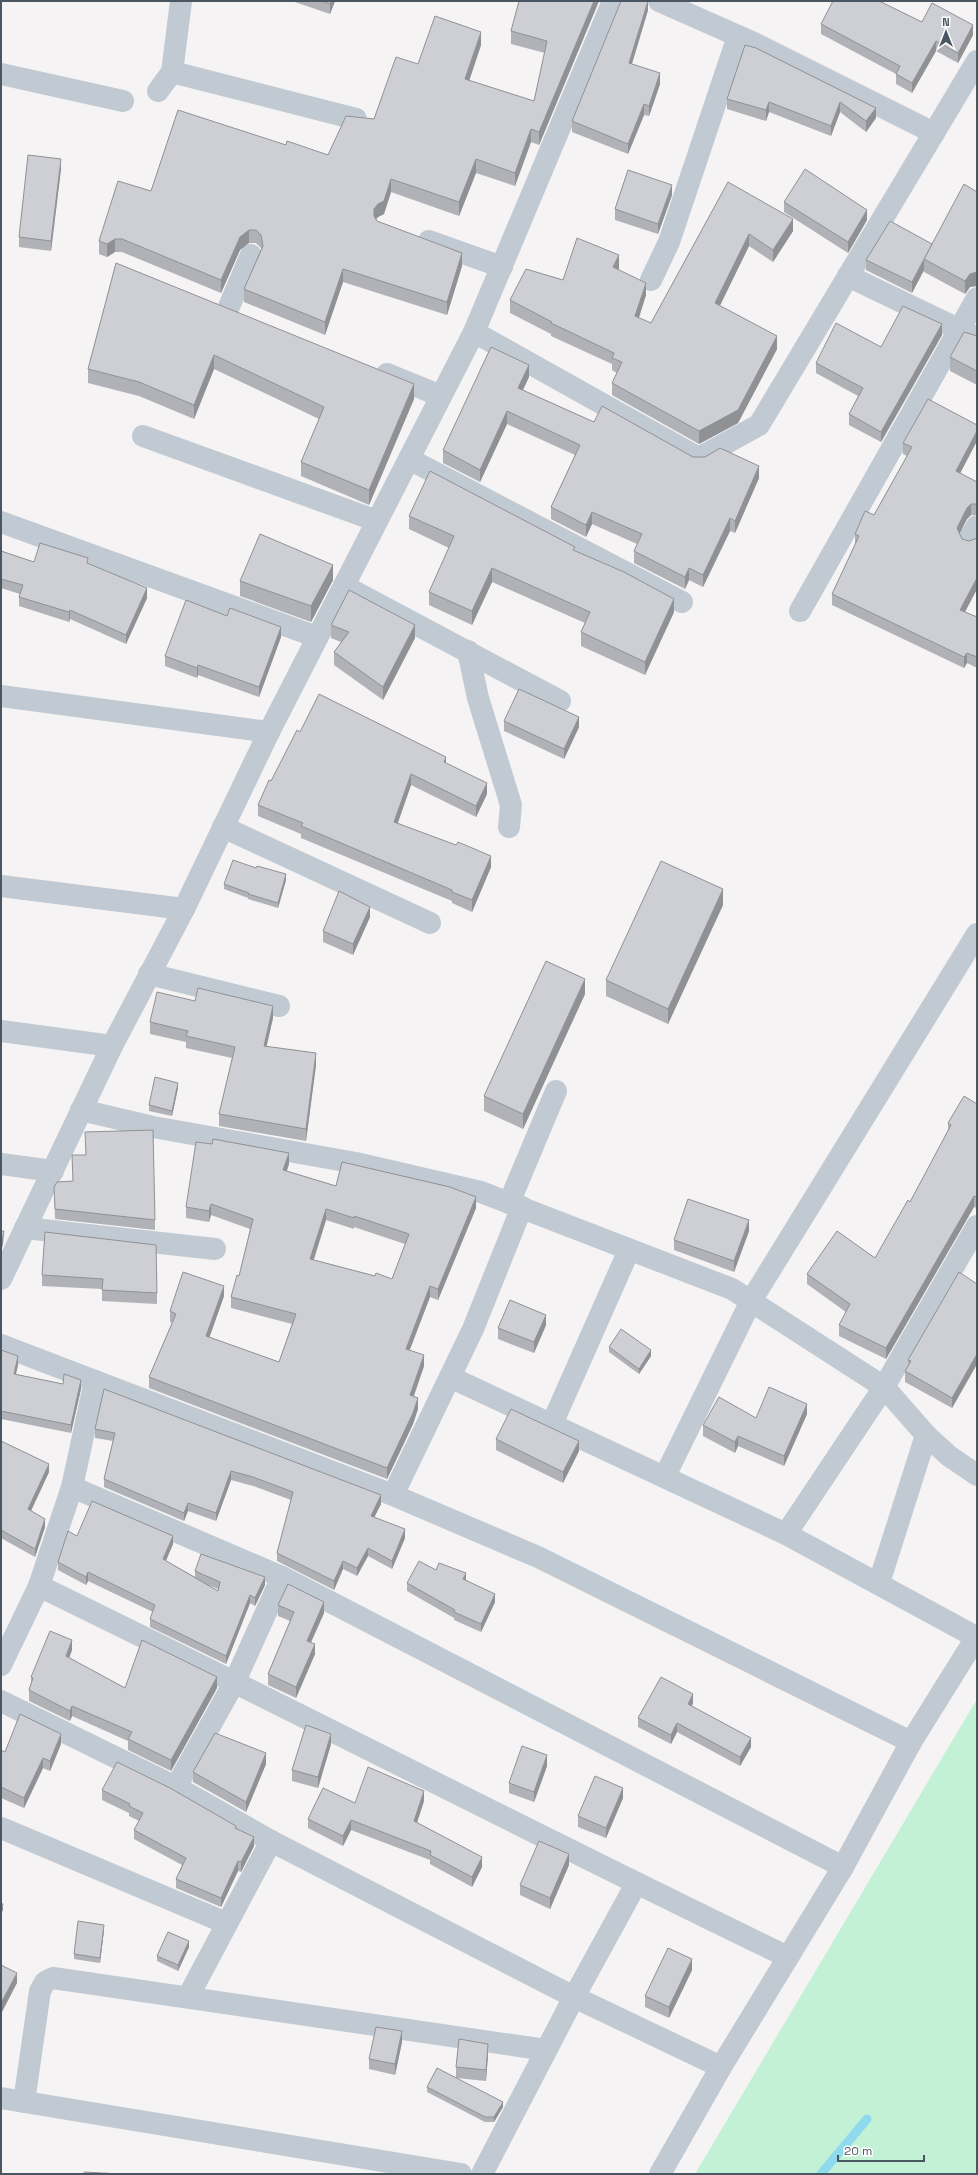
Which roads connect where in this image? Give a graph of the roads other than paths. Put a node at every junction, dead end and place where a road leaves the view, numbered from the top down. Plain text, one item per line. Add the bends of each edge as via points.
1 (181, 1) edge
2 (613, 1) edge
3 (659, 1) edge
4 (738, 36) junction
5 (977, 60) edge
6 (172, 72) junction
7 (1, 74) edge
8 (158, 91) dead end
9 (123, 101) dead end
10 (356, 119) edge
11 (934, 133) junction
12 (408, 234) edge
13 (251, 255) dead end
14 (502, 267) junction
15 (848, 276) junction
16 (651, 280) dead end
17 (977, 298) edge
18 (207, 300) edge
19 (228, 309) junction
20 (250, 318) edge
21 (474, 332) junction
22 (968, 333) edge
23 (368, 366) edge
24 (441, 396) junction
25 (143, 436) dead end
26 (409, 459) junction
27 (377, 521) junction
28 (1, 522) edge
29 (344, 586) junction
30 (682, 602) dead end
31 (800, 611) dead end
32 (317, 637) junction
33 (468, 651) junction
34 (1, 696) edge
35 (560, 701) dead end
36 (269, 732) junction
37 (223, 827) junction
38 (509, 827) dead end
39 (1, 886) edge
40 (184, 909) junction
41 (430, 923) dead end
42 (977, 934) edge
43 (149, 974) junction
44 (279, 1006) dead end
45 (1, 1030) edge
46 (112, 1046) junction
47 (556, 1091) dead end
48 (81, 1110) junction
49 (1, 1164) edge
50 (53, 1171) junction
51 (515, 1205) junction
52 (977, 1226) edge
53 (25, 1228) junction
54 (215, 1249) dead end
55 (629, 1250) junction
56 (1, 1279) edge
57 (751, 1301) junction
58 (1, 1345) edge
59 (450, 1377) junction
60 (95, 1381) junction
61 (884, 1387) junction
62 (552, 1424) junction
63 (926, 1435) junction
64 (977, 1475) edge
65 (665, 1476) junction
66 (72, 1487) junction
67 (393, 1495) junction
68 (786, 1534) junction
69 (282, 1577) junction
70 (879, 1582) junction
71 (39, 1586) junction
72 (977, 1636) edge
73 (1, 1665) edge
74 (235, 1681) junction
75 (1, 1701) edge
76 (911, 1742) junction
77 (176, 1787) junction
78 (1, 1828) edge
79 (271, 1841) junction
80 (843, 1867) junction
81 (636, 1884) junction
82 (226, 1923) junction
83 (788, 1957) junction
84 (188, 1997) junction
85 (574, 1997) junction
86 (546, 2050) junction
87 (721, 2067) junction
88 (1, 2098) edge
89 (24, 2102) junction
90 (461, 2174) edge
91 (482, 2174) edge
92 (660, 2174) edge

1 - 6 street
2 - 14 street
3 - 4 street
4 - 11 street
4 - 16 street via 669,242
5 - 11 street
6 - 8 street
6 - 10 street
7 - 9 street
11 - 15 street
12 - 14 street
13 - 19 street
14 - 21 street
15 - 21 street via 759,425 699,458
15 - 22 street
17 - 22 street
18 - 19 street
19 - 20 street
21 - 24 street
22 - 31 street
23 - 24 street
24 - 26 street
25 - 27 street
26 - 27 street
26 - 30 street
27 - 29 street
28 - 32 street
29 - 32 street
29 - 33 street
32 - 36 street
33 - 35 street
33 - 38 street via 478,698 511,805
34 - 36 street
36 - 37 street
37 - 40 street
37 - 41 street
39 - 40 street
40 - 43 street
42 - 57 street
43 - 44 street
43 - 46 street
45 - 46 street
46 - 48 street
47 - 51 street
48 - 50 street
48 - 51 street via 153,1127 356,1163 481,1192
49 - 50 street
50 - 53 street
51 - 55 street
51 - 59 street via 473,1328
52 - 61 street
53 - 54 street
53 - 56 street
55 - 57 street via 732,1289
55 - 62 street
57 - 61 street
57 - 65 street
58 - 60 street
59 - 62 street
59 - 67 street
60 - 66 street
60 - 67 street
61 - 63 street
61 - 68 street
62 - 65 street
63 - 64 street
63 - 70 street
65 - 68 street
66 - 69 street
66 - 71 street
67 - 76 street via 538,1557
68 - 70 street
69 - 74 street
69 - 80 street
70 - 72 street
71 - 73 street
71 - 74 street
72 - 76 street
74 - 77 street
74 - 81 street
75 - 77 street
76 - 80 street
77 - 79 street
78 - 82 street
79 - 82 street
79 - 85 street
80 - 83 street
81 - 83 street
81 - 85 street
82 - 84 street
83 - 87 street
84 - 86 street
84 - 89 street via 59,1978 45,1982 40,1991
85 - 86 street
85 - 87 street
86 - 91 street
87 - 92 street
88 - 89 street
89 - 90 street

